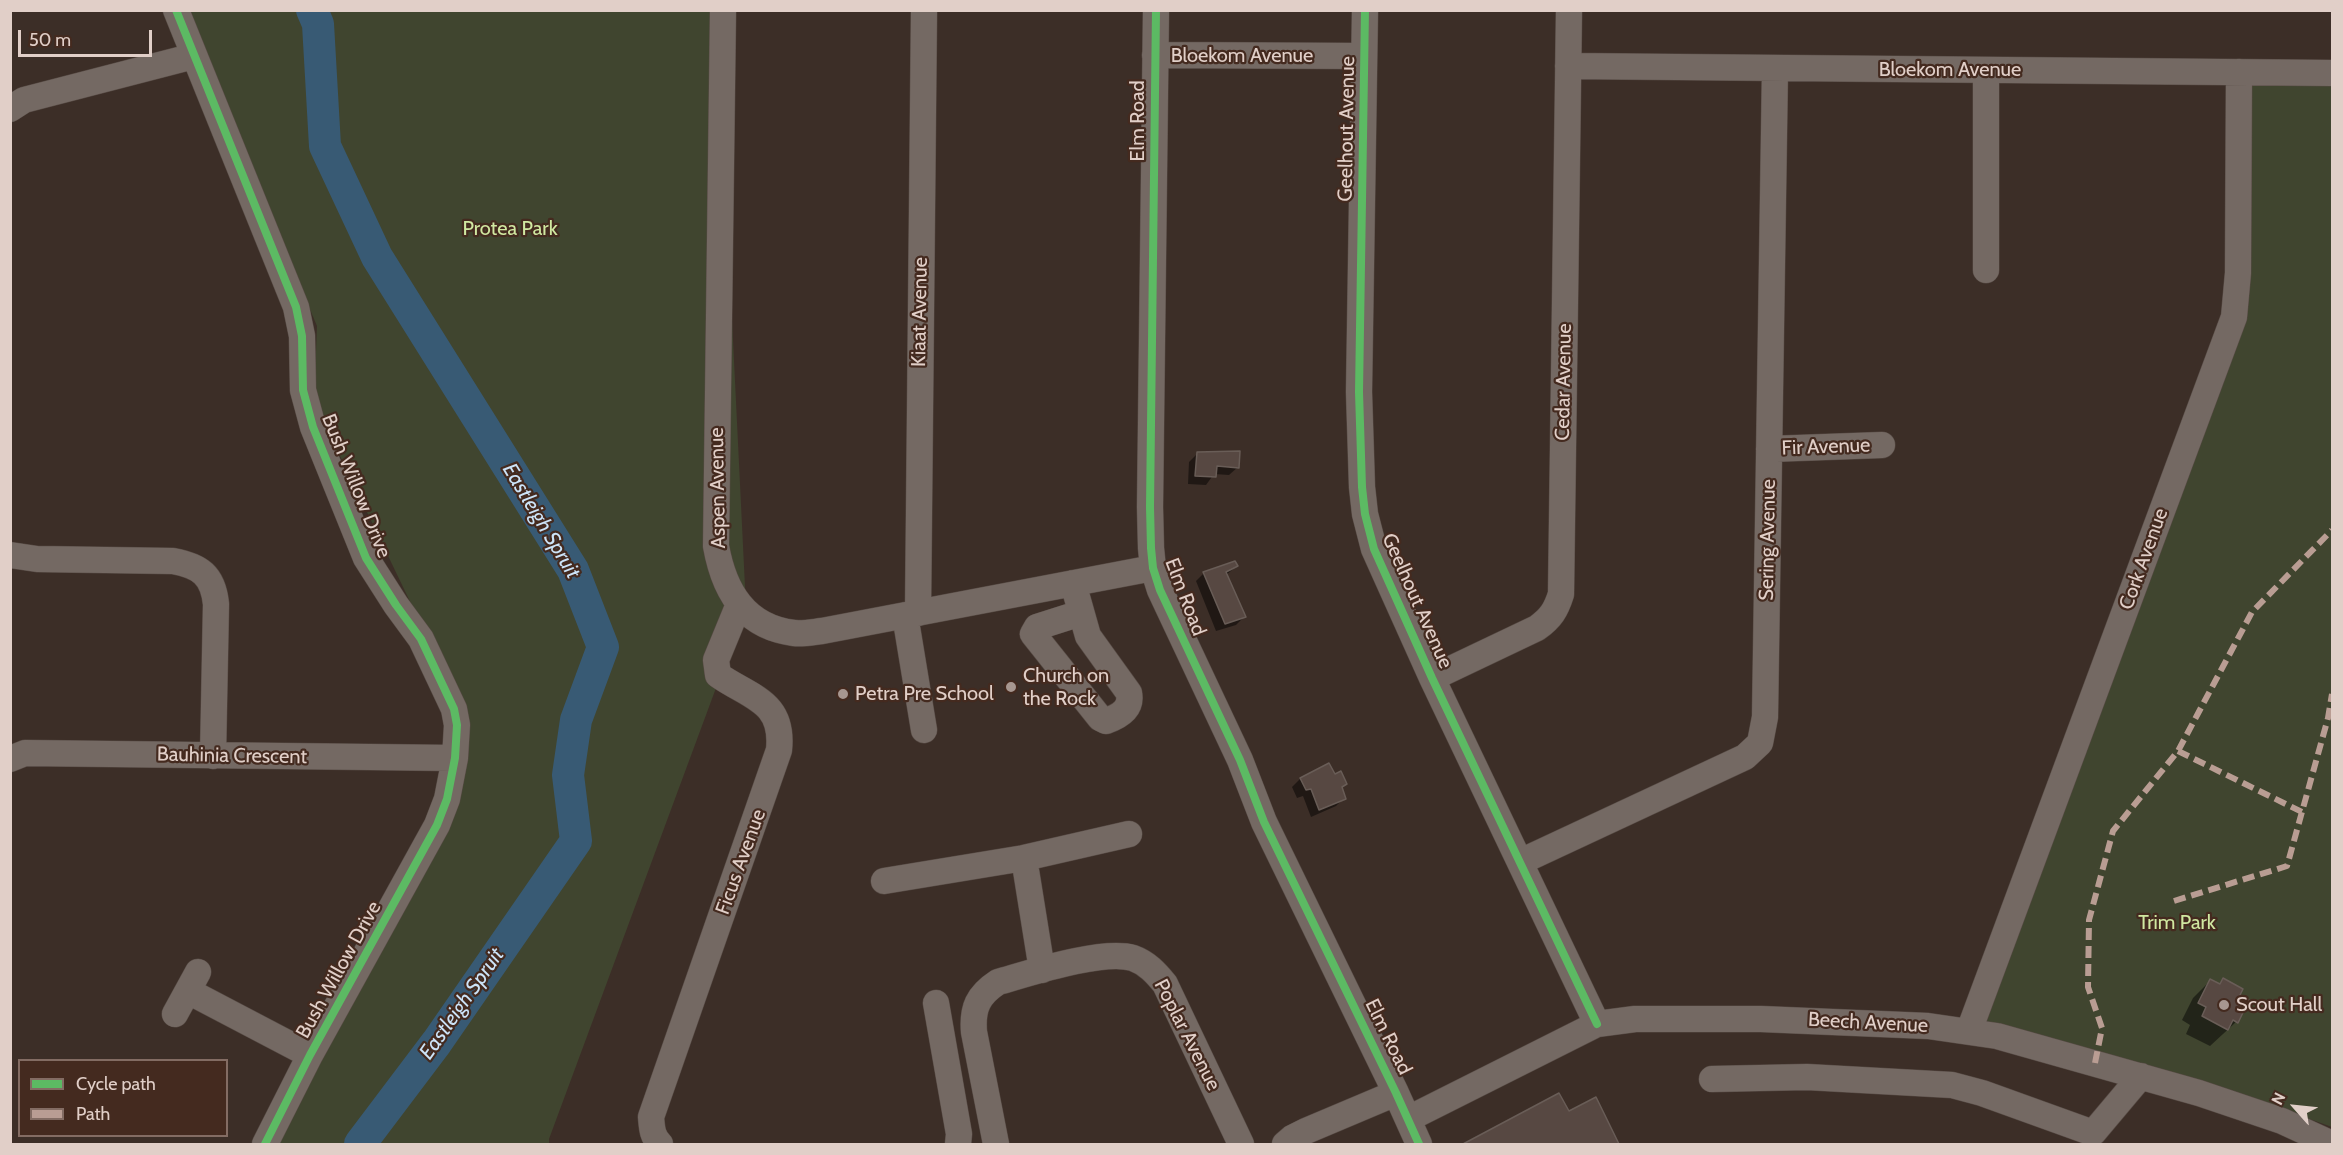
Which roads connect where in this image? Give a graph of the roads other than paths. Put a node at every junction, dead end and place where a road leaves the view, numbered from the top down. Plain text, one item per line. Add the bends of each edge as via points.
1 (176, 10) edge
2 (723, 10) edge
3 (924, 10) edge
4 (1156, 10) edge
5 (1365, 10) edge
6 (1569, 10) edge
7 (1155, 55) junction
8 (194, 56) junction
9 (1364, 56) junction
10 (1568, 66) junction
11 (1775, 69) junction
12 (1986, 70) junction
13 (2239, 72) junction
14 (2332, 73) edge
15 (10, 109) edge
16 (1986, 270) dead end
17 (1882, 445) dead end
18 (1769, 449) junction
19 (10, 555) edge
20 (1153, 568) junction
21 (1073, 583) junction
22 (739, 604) junction
23 (1081, 613) dead end
24 (911, 614) junction
25 (1432, 678) junction
26 (924, 730) dead end
27 (213, 756) junction
28 (455, 758) junction
29 (10, 759) edge
30 (1129, 834) dead end
31 (1024, 858) junction
32 (1520, 862) junction
33 (884, 881) dead end
34 (1042, 970) junction
35 (936, 1003) dead end
36 (175, 1014) dead end
37 (1597, 1024) junction
38 (1969, 1031) junction
39 (310, 1055) junction
40 (2142, 1076) junction
41 (1712, 1079) dead end
42 (1396, 1093) junction
43 (1408, 1119) junction
44 (2096, 1139) edge
45 (265, 1144) edge
46 (660, 1144) edge
47 (958, 1144) edge
48 (996, 1144) edge
49 (1240, 1144) edge
50 (1285, 1144) edge
51 (1419, 1144) edge
52 (2332, 1144) edge

1 - 8 street, Bush Willow Drive
2 - 22 street, Aspen Avenue via 716,546 720,570
3 - 24 street, Kiaat Avenue
4 - 7 street, Elm Road
5 - 9 street, Geelhout Avenue
6 - 10 street, Cedar Avenue
7 - 9 street, Bloekom Avenue
7 - 20 street, Elm Road via 1150,507
8 - 15 street via 24,100
8 - 28 street, Bush Willow Drive via 296,307 302,336 303,390 313,427 372,570 421,639 447,691 457,725
9 - 25 street, Geelhout Avenue via 1359,392 1362,487 1374,549
10 - 11 street, Bloekom Avenue
10 - 25 street, Cedar Avenue via 1561,594 1550,619 1538,628
11 - 12 street, Bloekom Avenue
11 - 18 street, Sering Avenue
12 - 13 street, Bloekom Avenue
12 - 16 street
13 - 14 street, Bloekom Avenue
13 - 38 street, Cork Avenue via 2238,273 2234,316
17 - 18 street, Fir Avenue
18 - 32 street, Sering Avenue via 1765,717 1760,743 1745,757
19 - 27 street via 173,561 201,571 214,590 216,604
20 - 21 street, Aspen Avenue
20 - 42 street, Elm Road via 1264,822
21 - 23 street
21 - 24 street, Aspen Avenue
22 - 24 street, Aspen Avenue via 772,628 796,633
22 - 46 street, Ficus Avenue via 716,660 718,675 771,710 781,735 779,750 657,1095 651,1117 655,1139
24 - 26 street, Kiaat Avenue
25 - 32 street, Geelhout Avenue
27 - 28 street, Bauhinia Crescent
27 - 29 street, Bauhinia Crescent via 25,753
28 - 39 street, Bush Willow Drive via 438,825
30 - 31 street
31 - 33 street
31 - 34 street
32 - 37 street, Geelhout Avenue
34 - 48 street, Poplar Avenue via 998,982 977,1001 974,1032
34 - 49 street, Poplar Avenue via 1121,956 1144,963 1154,971 1165,984
35 - 47 street
36 - 39 street via 193,981
37 - 38 street, Beech Avenue via 1635,1018 1761,1018
37 - 43 street, Beech Avenue
38 - 40 street, Beech Avenue
39 - 45 street, Bush Willow Drive
40 - 44 street
40 - 52 street, Beech Avenue via 2282,1121
41 - 44 street via 1807,1077 1952,1085 1982,1093
42 - 43 street, Elm Road
42 - 50 street via 1306,1131
43 - 51 street, Elm Road

